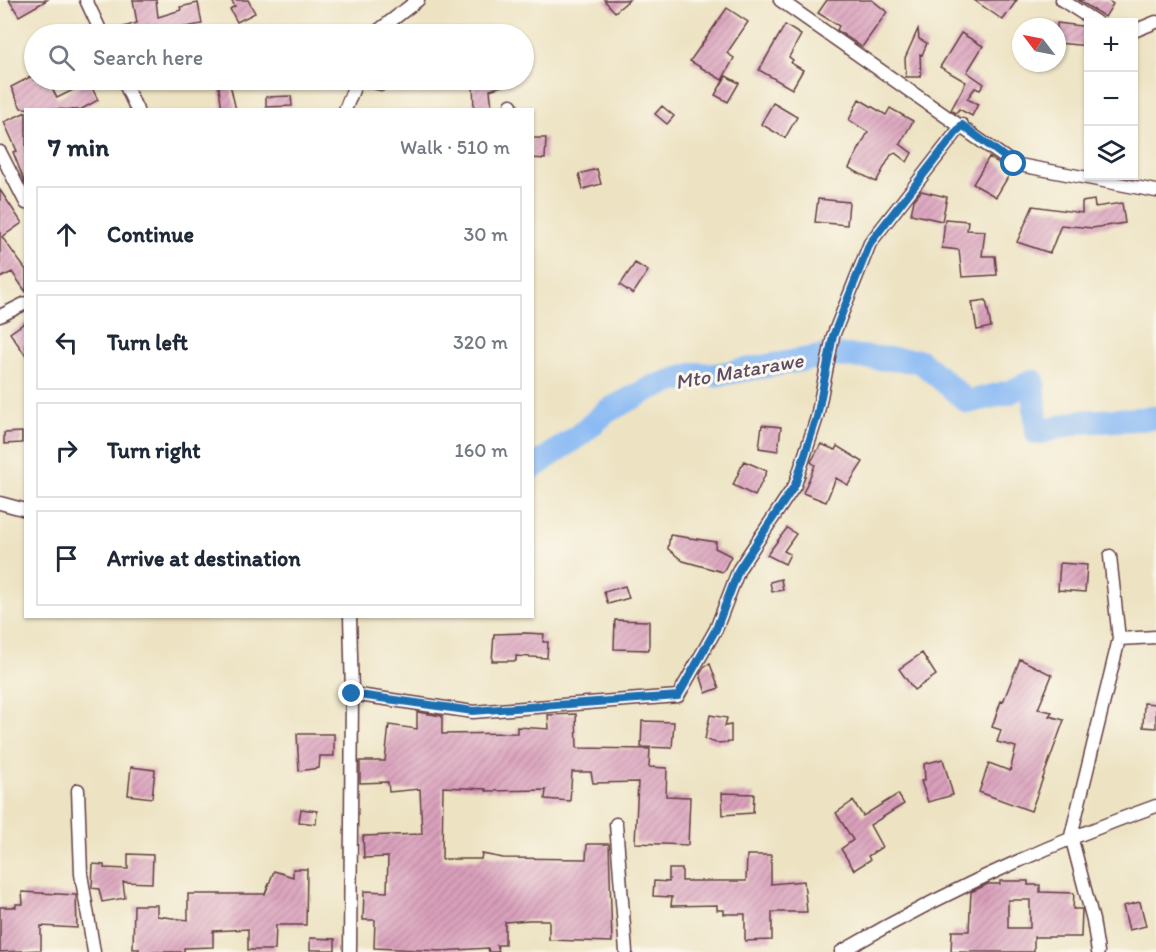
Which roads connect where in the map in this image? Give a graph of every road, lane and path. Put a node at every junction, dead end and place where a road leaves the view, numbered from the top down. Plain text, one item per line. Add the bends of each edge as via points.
1 (86, 0) edge
2 (418, 0) edge
3 (780, 0) edge
4 (1062, 0) edge
5 (1090, 18) edge
6 (1156, 22) edge
7 (97, 24) edge
8 (387, 24) edge
9 (1138, 29) edge
10 (128, 90) edge
11 (353, 90) edge
12 (136, 108) edge
13 (346, 108) edge
14 (962, 125) junction
15 (0, 152) edge
16 (4, 172) edge
17 (1156, 191) edge
18 (24, 200) edge
19 (24, 304) edge
20 (0, 316) edge
21 (0, 503) edge
22 (24, 509) edge
23 (1110, 556) dead end
24 (350, 618) edge
25 (1156, 637) edge
26 (1119, 639) junction
27 (352, 694) junction
28 (78, 790) dead end
29 (1156, 806) edge
30 (616, 824) dead end
31 (1071, 836) junction
32 (94, 952) edge
33 (350, 952) edge
34 (626, 952) edge
35 (841, 952) edge
36 (1098, 952) edge

1 - 7 street
2 - 8 street
3 - 14 street
4 - 5 street
6 - 9 street
10 - 12 street
11 - 13 street
14 - 17 street via 1014,164
14 - 27 street via 870,243 833,336 817,417 795,485 739,569 716,629 678,696 473,711
15 - 16 street
16 - 18 street
19 - 20 street
21 - 22 street
23 - 26 street
24 - 27 street
25 - 26 street
26 - 31 street
27 - 33 street
28 - 32 street via 81,874
29 - 31 street
30 - 34 street
31 - 35 street via 914,909
31 - 36 street

